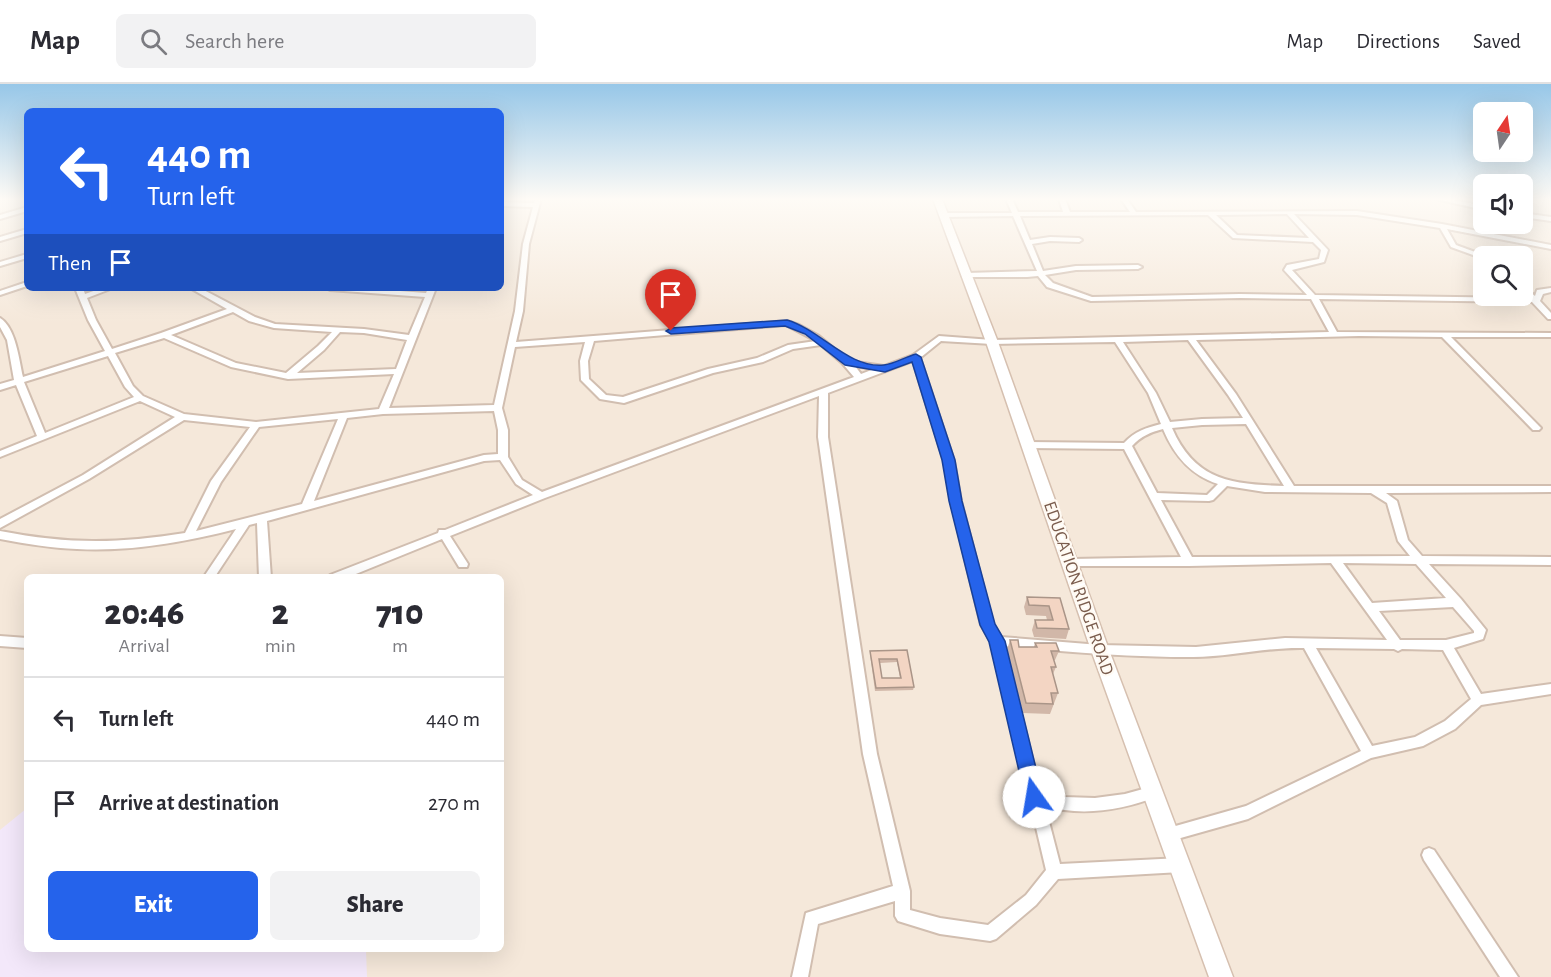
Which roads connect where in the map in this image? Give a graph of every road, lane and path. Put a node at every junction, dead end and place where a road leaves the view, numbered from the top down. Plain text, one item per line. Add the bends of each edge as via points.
1 (530, 241) edge
2 (953, 241) edge
3 (1041, 241) edge
4 (1314, 241) edge
5 (1450, 241) edge
6 (1517, 241) edge
7 (1028, 243) joint
8 (1551, 247) edge
9 (1473, 253) edge
10 (24, 257) edge
11 (0, 264) edge
12 (1138, 267) dead end
13 (1041, 274) junction
14 (966, 275) junction
15 (24, 285) edge
16 (1551, 290) edge
17 (81, 291) edge
18 (101, 291) edge
19 (200, 291) edge
20 (431, 291) edge
21 (0, 293) edge
22 (84, 297) junction
23 (1533, 297) edge
24 (1314, 298) junction
25 (1537, 300) junction
26 (234, 309) junction
27 (1551, 317) edge
28 (0, 320) edge
29 (338, 330) junction
30 (1444, 334) junction
31 (164, 335) junction
32 (1335, 335) junction
33 (1551, 335) edge
34 (411, 338) junction
35 (590, 339) junction
36 (1118, 339) junction
37 (1192, 339) junction
38 (11, 340) junction
39 (992, 342) junction
40 (0, 343) edge
41 (820, 343) junction
42 (512, 345) junction
43 (110, 351) junction
44 (916, 357) junction
45 (849, 363) junction
46 (885, 369) junction
47 (399, 371) junction
48 (288, 376) junction
49 (859, 377) junction
50 (19, 381) junction
51 (0, 387) edge
52 (824, 390) junction
53 (140, 398) junction
54 (498, 408) junction
55 (383, 411) junction
56 (344, 415) junction
57 (182, 417) junction
58 (1249, 421) junction
59 (255, 425) junction
60 (1165, 427) junction
61 (1536, 428) dead end
62 (42, 438) junction
63 (1028, 446) junction
64 (1126, 446) junction
65 (0, 454) edge
66 (502, 457) junction
67 (1225, 482) junction
68 (1291, 489) junction
69 (1551, 489) edge
70 (1374, 490) junction
71 (1400, 491) junction
72 (541, 496) junction
73 (1152, 496) junction
74 (1392, 501) junction
75 (306, 507) junction
76 (262, 520) junction
77 (0, 524) edge
78 (245, 524) junction
79 (443, 533) junction
80 (0, 534) edge
81 (188, 537) junction
82 (1334, 559) junction
83 (1418, 561) junction
84 (1072, 562) junction
85 (1189, 562) junction
86 (1548, 563) edge
87 (463, 564) dead end
88 (211, 574) edge
89 (265, 574) edge
90 (344, 574) edge
91 (1457, 602) junction
92 (1370, 607) junction
93 (0, 640) edge
94 (997, 641) junction
95 (24, 643) edge
96 (1306, 643) junction
97 (1446, 645) junction
98 (1398, 646) junction
99 (1100, 650) junction
100 (1551, 689) edge
101 (1478, 700) junction
102 (1369, 753) junction
103 (1154, 792) junction
104 (1034, 797) junction
105 (1170, 834) junction
106 (1429, 855) dead end
107 (1181, 865) junction
108 (1054, 872) junction
109 (902, 891) junction
110 (800, 977) edge
111 (1221, 977) edge
112 (1510, 977) edge

1 - 42 street
2 - 14 main road, EDUCATION RIDGE ROAD
3 - 7 street
4 - 24 street via 1324,250 1322,261 1294,265 1288,270
5 - 9 street via 1453,246
6 - 8 street
7 - 13 street
10 - 11 street
12 - 13 street via 1048,270
13 - 14 street
13 - 24 street via 1050,285 1091,299
14 - 39 main road, EDUCATION RIDGE ROAD
15 - 21 street
16 - 25 street via 1540,292
17 - 22 street
18 - 22 street
19 - 26 street
20 - 34 street
22 - 43 street
23 - 25 street
24 - 25 street
24 - 32 street
25 - 27 street
26 - 29 street via 274,326
26 - 31 street
28 - 38 street
29 - 34 street
29 - 48 street
30 - 32 street
30 - 33 street
30 - 61 street
31 - 43 street
31 - 48 street via 234,365
32 - 37 street
34 - 47 street
35 - 41 street via 774,322 797,326
35 - 41 street via 584,361 585,380 603,397 624,400 791,347
35 - 42 street
36 - 37 street
36 - 39 street
36 - 60 street via 1128,362 1156,400
37 - 58 street
38 - 40 street
38 - 50 street
39 - 44 street via 939,338
39 - 63 main road, EDUCATION RIDGE ROAD
41 - 45 street
42 - 54 street
43 - 50 street
43 - 53 street via 129,387
44 - 46 street
44 - 94 street via 949,460 987,625
45 - 46 street
45 - 49 street
46 - 49 street
47 - 48 street
47 - 55 street
49 - 52 street
50 - 51 street
50 - 62 street
52 - 72 street
52 - 109 street via 823,438 870,754
53 - 57 street
53 - 62 street
54 - 55 street
54 - 66 street via 503,430
55 - 56 street
56 - 59 street
56 - 75 street
57 - 59 street
57 - 77 street via 86,477
58 - 60 street
58 - 68 street
59 - 81 street via 216,481
60 - 64 street via 1134,436
60 - 67 street via 1188,463 1201,474
62 - 65 street
63 - 64 street
63 - 84 main road, EDUCATION RIDGE ROAD
64 - 73 street
66 - 72 street via 519,482
66 - 75 street via 484,458
67 - 68 street
67 - 73 street via 1209,498
68 - 70 street
69 - 71 street
70 - 71 street
70 - 74 street
71 - 74 street
72 - 79 street
73 - 85 street
74 - 83 street via 1403,541
75 - 76 street
76 - 78 street
76 - 89 street
78 - 81 street
78 - 88 street
79 - 87 street
79 - 90 street
80 - 81 street via 60,545 125,546
82 - 83 street
82 - 85 street
82 - 92 street
83 - 86 street
83 - 91 street
84 - 85 street
84 - 99 main road, EDUCATION RIDGE ROAD
91 - 92 street
91 - 97 street via 1480,630 1479,636
92 - 98 street
93 - 95 street
94 - 99 street
94 - 104 street
96 - 98 street
96 - 99 street via 1197,652
96 - 102 street
97 - 98 street
97 - 101 street
99 - 103 main road, EDUCATION RIDGE ROAD
100 - 101 street
101 - 102 street via 1450,725 1418,742
102 - 105 street via 1248,812
103 - 104 street via 1128,802 1098,804 1065,805
103 - 105 main road, EDUCATION RIDGE ROAD
104 - 108 street
105 - 107 main road, EDUCATION RIDGE ROAD
106 - 112 street
107 - 108 street
107 - 111 main road, EDUCATION RIDGE ROAD
108 - 109 street via 1031,900 990,933 903,916
109 - 110 street via 811,918

